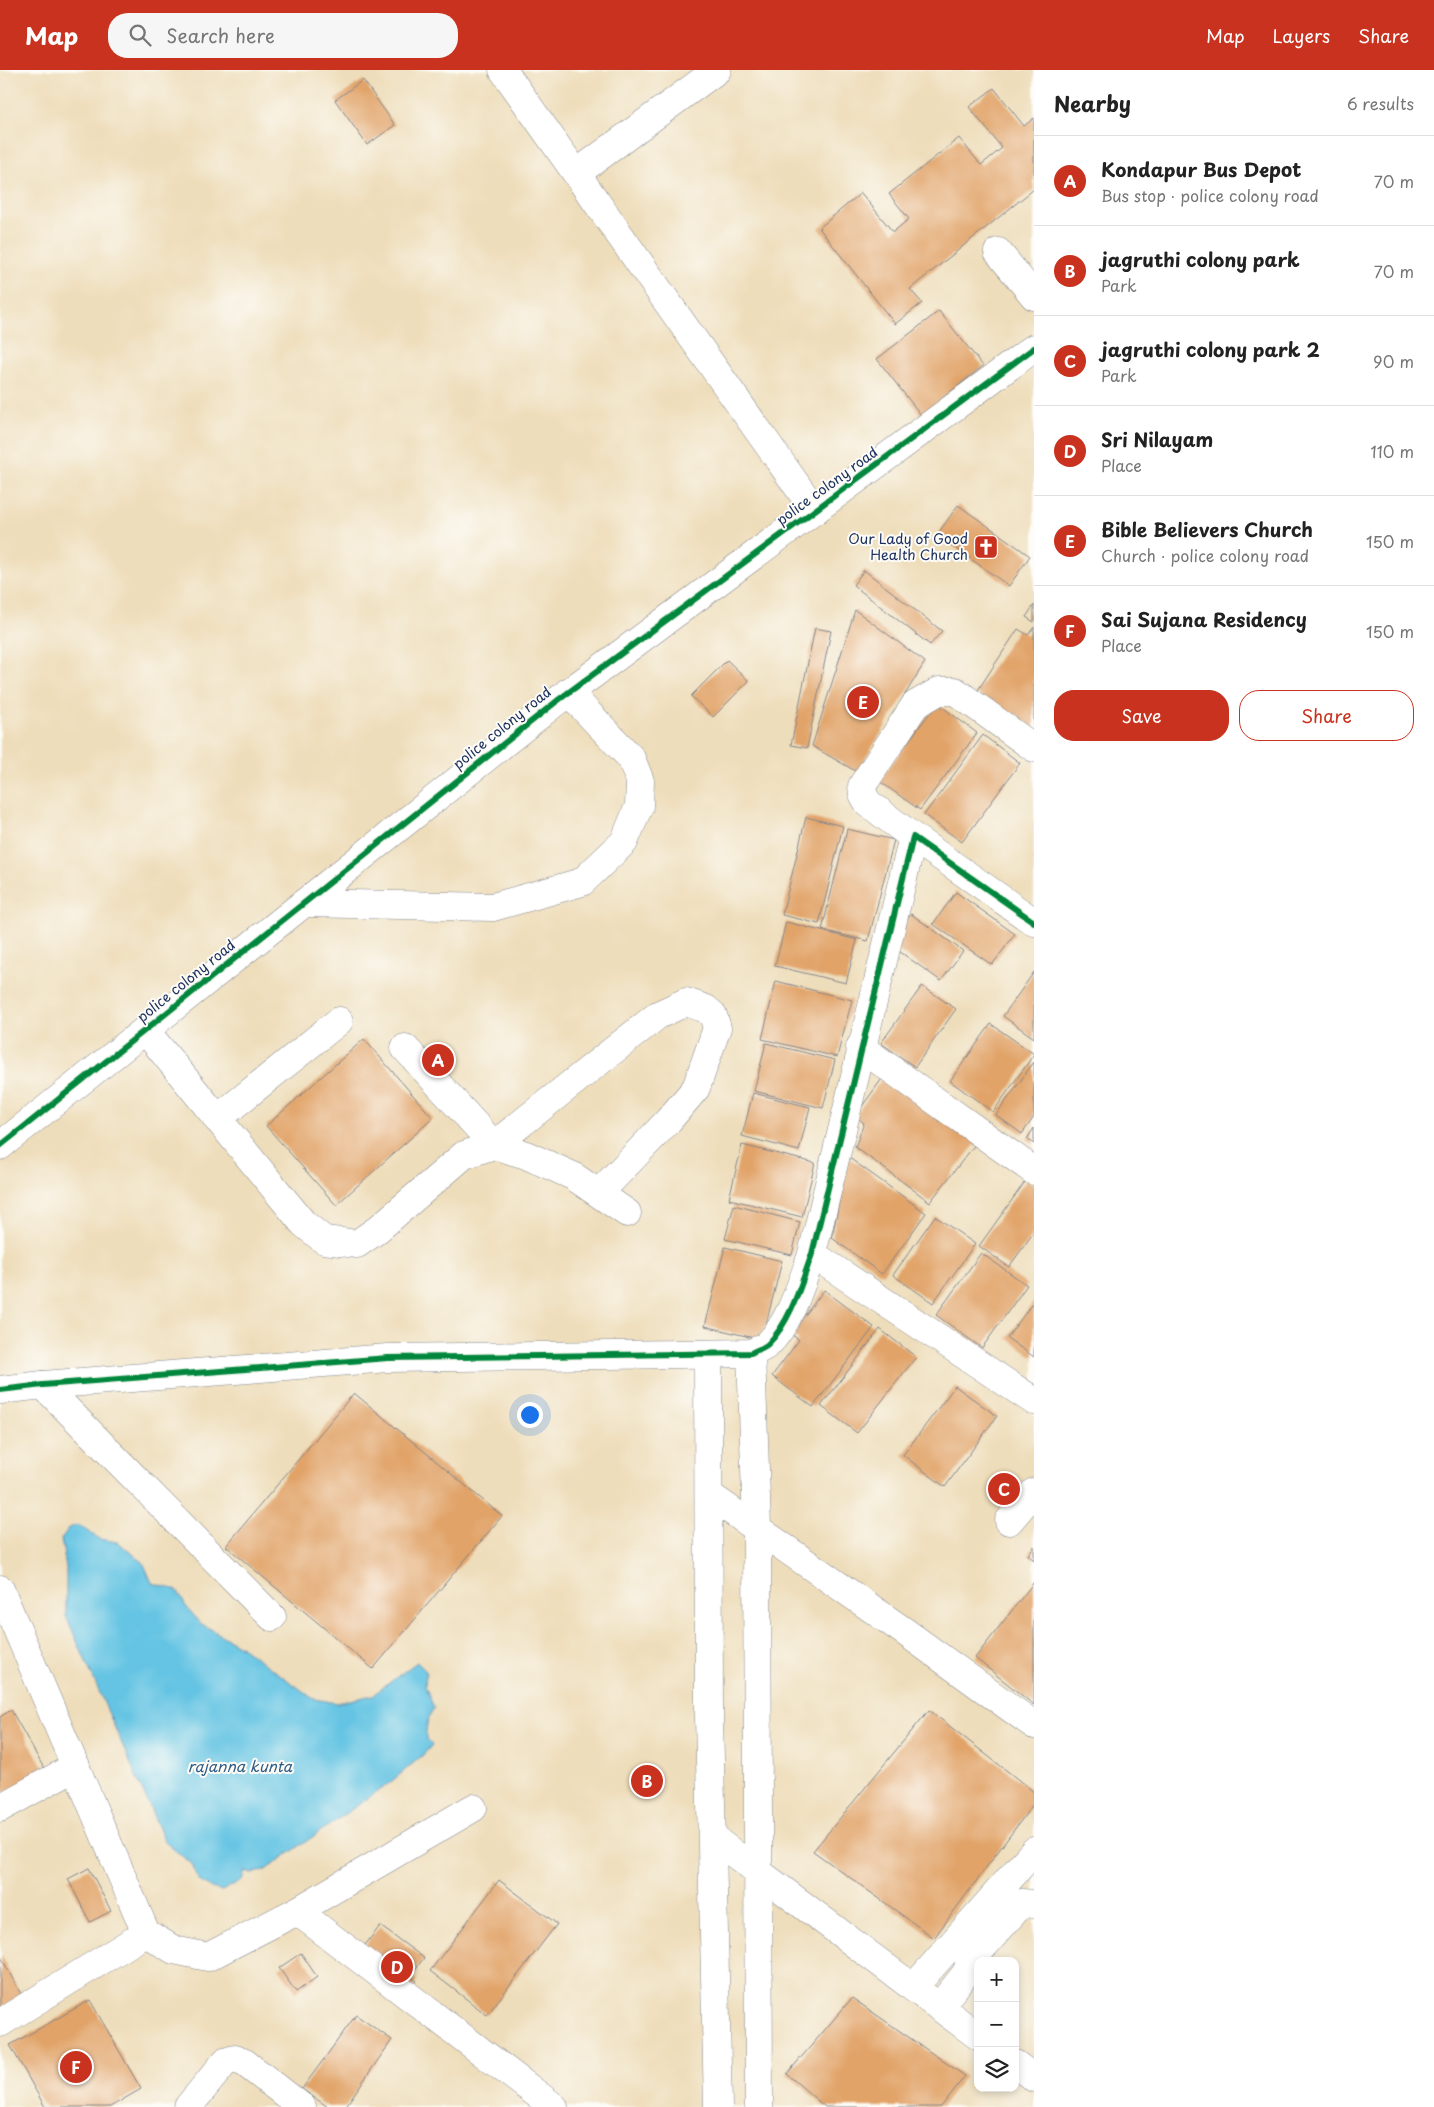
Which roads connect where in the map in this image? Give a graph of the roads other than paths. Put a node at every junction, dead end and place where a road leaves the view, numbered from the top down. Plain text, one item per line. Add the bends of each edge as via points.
1 (503, 70) edge
2 (717, 70) edge
3 (577, 173) junction
4 (998, 252) dead end
5 (1034, 296) edge
6 (1034, 348) edge
7 (814, 511) junction
8 (568, 692) junction
9 (1034, 748) edge
10 (913, 837) junction
11 (304, 903) junction
12 (1034, 922) edge
13 (339, 1021) dead end
14 (145, 1030) junction
15 (860, 1047) junction
16 (405, 1048) dead end
17 (217, 1119) junction
18 (494, 1144) junction
19 (0, 1146) edge
20 (1034, 1171) edge
21 (599, 1193) junction
22 (627, 1213) dead end
23 (812, 1254) junction
24 (751, 1353) junction
25 (708, 1354) junction
26 (43, 1384) junction
27 (0, 1390) edge
28 (1034, 1401) edge
29 (1034, 1492) edge
30 (709, 1495) junction
31 (1009, 1521) dead end
32 (757, 1527) junction
33 (0, 1589) edge
34 (272, 1617) dead end
35 (1034, 1725) edge
36 (76, 1766) junction
37 (0, 1808) edge
38 (473, 1808) dead end
39 (713, 1838) junction
40 (1034, 1851) edge
41 (758, 1872) junction
42 (1034, 1904) edge
43 (297, 1911) junction
44 (146, 1933) junction
45 (913, 1988) junction
46 (938, 2007) junction
47 (0, 2023) edge
48 (974, 2033) edge
49 (1019, 2067) edge
50 (1034, 2078) edge
51 (188, 2107) edge
52 (302, 2107) edge
53 (554, 2107) edge
54 (718, 2107) edge
55 (759, 2107) edge

1 - 3 street
2 - 3 street
3 - 7 street
4 - 5 street
6 - 7 street, police colony road
7 - 8 street, police colony road
8 - 11 street, police colony road
8 - 11 street via 632,758 640,781 639,806 624,842 582,882 493,907
9 - 10 street via 955,691 938,691 915,704 862,786 868,803
10 - 12 street
10 - 15 street
11 - 14 street, police colony road
13 - 17 street
14 - 17 street
14 - 19 street, police colony road
15 - 20 street
15 - 23 street
16 - 18 street
17 - 18 street via 303,1223 324,1240 357,1244 464,1155
18 - 21 street via 573,1176
18 - 21 street via 658,1015 686,1002 706,1009 713,1015 717,1028 696,1088
21 - 22 street
23 - 24 street via 797,1296 777,1333 766,1346
23 - 28 street
24 - 25 street
24 - 32 street
25 - 26 street via 388,1358
25 - 30 street
26 - 27 street
26 - 34 street
29 - 31 street
30 - 32 street
30 - 39 street via 709,1716
32 - 35 street
32 - 41 street
33 - 36 street
36 - 37 street
36 - 44 street
38 - 43 street
39 - 41 street
39 - 54 street
40 - 45 street
41 - 45 street
41 - 55 street
42 - 46 street via 1022,1903 969,1963 967,1972
43 - 44 street via 208,1957 174,1950
43 - 53 street
44 - 47 street
45 - 46 street
46 - 48 street
49 - 50 street
51 - 52 street via 225,2062 236,2059

